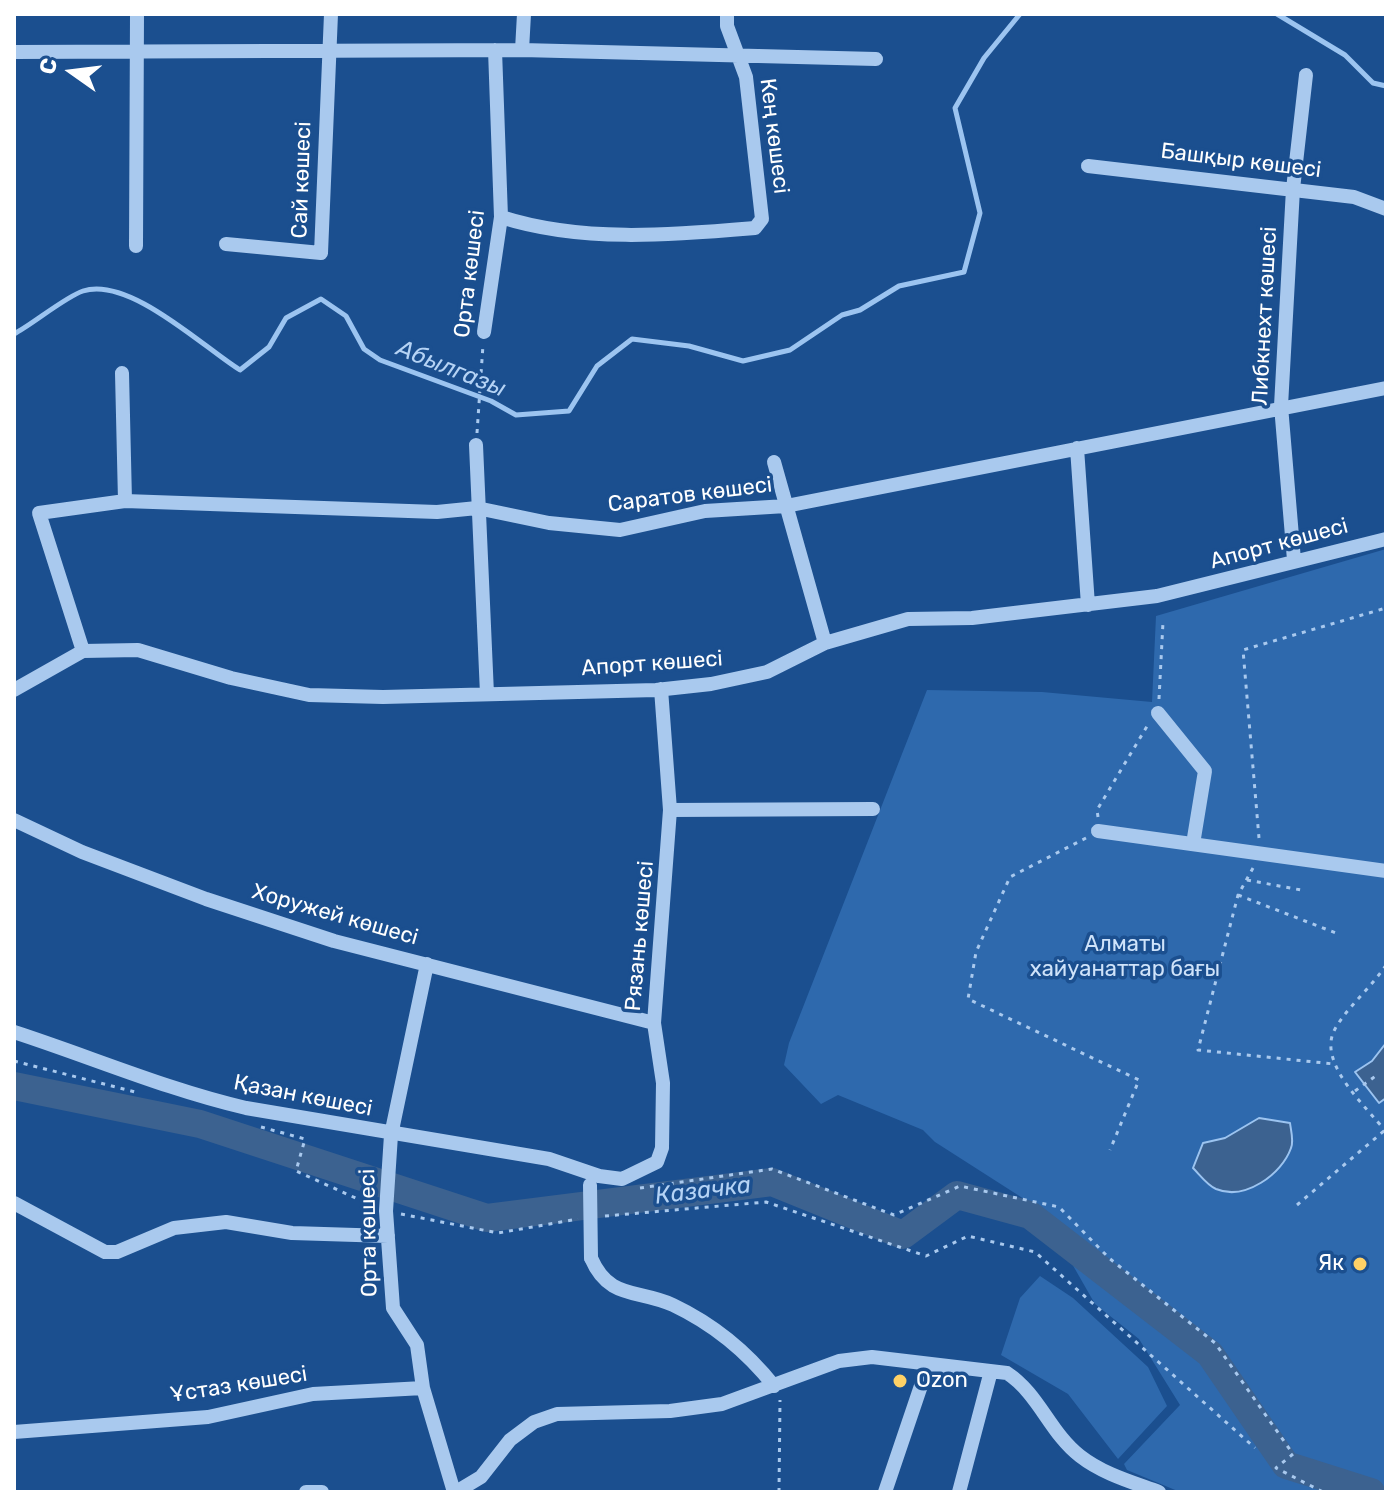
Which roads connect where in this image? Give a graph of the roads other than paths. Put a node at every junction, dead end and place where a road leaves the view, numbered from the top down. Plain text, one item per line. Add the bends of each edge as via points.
1 (137, 14) edge
2 (331, 14) edge
3 (524, 14) edge
4 (727, 14) edge
5 (136, 49) junction
6 (329, 49) junction
7 (495, 50) junction
8 (522, 50) junction
9 (14, 52) edge
10 (736, 56) junction
11 (876, 59) dead end
12 (1306, 75) dead end
13 (1088, 166) dead end
14 (1293, 189) junction
15 (1386, 209) edge
16 (501, 217) junction
17 (226, 244) dead end
18 (136, 246) dead end
19 (484, 332) road end
20 (122, 373) dead end
21 (1386, 388) edge
22 (1281, 406) junction
23 (476, 445) road end
24 (1077, 448) junction
25 (774, 462) dead end
26 (125, 501) junction
27 (786, 506) junction
28 (477, 508) junction
29 (1386, 539) edge
30 (1294, 560) junction
31 (1088, 605) junction
32 (825, 643) junction
33 (83, 651) junction
34 (14, 689) edge
35 (661, 689) junction
36 (487, 694) junction
37 (1158, 713) road end
38 (873, 809) dead end
39 (670, 810) junction
40 (14, 820) edge
41 (1098, 831) road end
42 (1193, 844) junction
43 (1386, 871) edge
44 (427, 964) junction
45 (654, 1023) junction
46 (14, 1032) edge
47 (390, 1140) junction
48 (590, 1179) junction
49 (14, 1203) edge
50 (388, 1236) junction
51 (991, 1374) junction
52 (774, 1386) junction
53 (423, 1388) junction
54 (14, 1432) edge
55 (963, 1488) edge
56 (1135, 1488) edge
57 (306, 1492) edge
58 (322, 1492) edge
59 (455, 1492) edge
60 (885, 1492) edge
61 (1159, 1492) edge

1 - 5 street
2 - 6 street, Сай көшесі
3 - 8 street
4 - 10 street, Кең көшесі
5 - 6 street
5 - 9 street
5 - 18 street
6 - 7 street
6 - 17 street, Сай көшесі via 321,253
7 - 8 street
7 - 16 street, Орта көшесі
8 - 10 street
10 - 11 street
10 - 16 street, Кең көшесі via 746,77 762,219 755,228 652,236 527,226
12 - 14 street, Либкнехт көшесі
13 - 14 street, Башқыр көшесі
14 - 15 street, Башқыр көшесі via 1354,197
14 - 22 street, Либкнехт көшесі
16 - 19 street, Орта көшесі
20 - 26 street
21 - 22 street, Саратов көшесі
22 - 24 street, Саратов көшесі
22 - 30 street, Либкнехт көшесі
23 - 28 street
24 - 27 street, Саратов көшесі
24 - 31 street
25 - 27 street
26 - 28 street, Саратов көшесі via 437,512
26 - 33 street, Саратов көшесі via 39,513
27 - 28 street, Саратов көшесі via 705,511 620,530
27 - 32 street
28 - 36 street
29 - 30 street, Апорт көшесі
30 - 31 street, Апорт көшесі via 1204,587
31 - 32 street, Апорт көшесі via 908,619
32 - 35 street, Апорт көшесі via 767,672
33 - 34 street, Апорт көшесі
33 - 36 street, Апорт көшесі via 138,650 309,695
35 - 36 street, Апорт көшесі
35 - 39 street, Рязань көшесі
37 - 42 street via 1205,771
38 - 39 street
39 - 45 street, Рязань көшесі
40 - 44 street, Хоружей көшесі via 206,899 334,941
41 - 42 street
42 - 43 street
44 - 45 street, Хоружей көшесі
44 - 47 street, Орта көшесі
45 - 48 street, Рязань көшесі via 663,1083 657,1162 622,1179
46 - 47 street, Қазан көшесі via 200,1097
47 - 48 street, Қазан көшесі via 549,1159
47 - 50 street, Орта көшесі
48 - 52 street, bridge via 591,1258 599,1276 621,1291 671,1304 734,1343
49 - 50 street via 105,1252 174,1228 226,1222 292,1233
50 - 53 street, Орта көшесі via 393,1308 417,1345
51 - 52 street via 872,1357 839,1361
51 - 55 street
51 - 56 street via 1007,1373 1025,1385 1078,1455
51 - 60 street via 927,1368
52 - 59 street via 722,1404 670,1411 557,1414 534,1422 510,1440 481,1477
53 - 54 street, Ұстаз көшесі via 313,1394 208,1417
53 - 59 street, Орта көшесі
56 - 61 street
57 - 58 street

